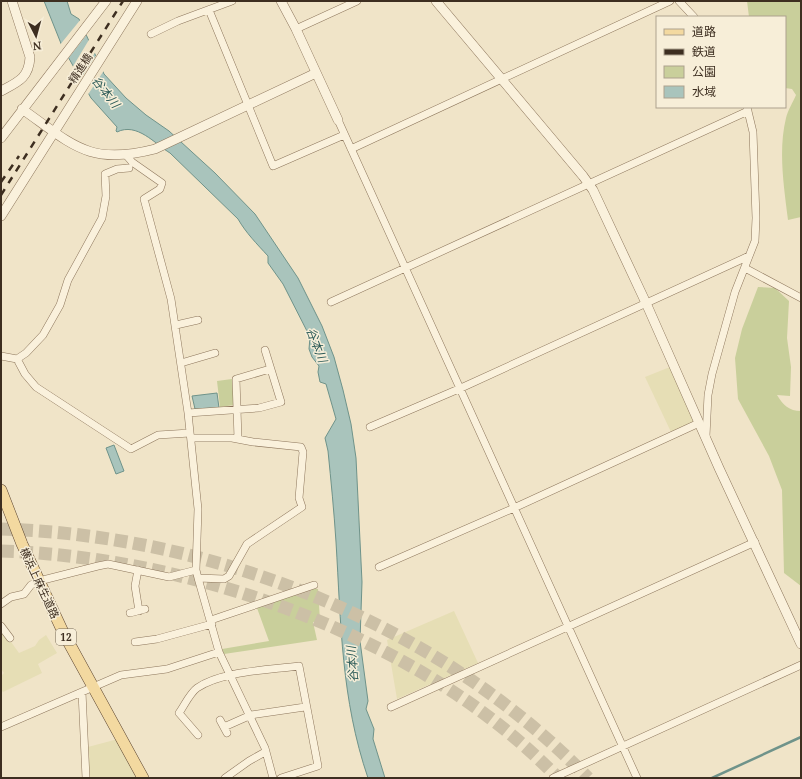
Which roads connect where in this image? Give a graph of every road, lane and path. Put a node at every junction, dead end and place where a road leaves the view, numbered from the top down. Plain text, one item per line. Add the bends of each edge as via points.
1 (12, 1) edge
2 (106, 1) edge
3 (137, 1) edge
4 (232, 1) edge
5 (281, 1) edge
6 (357, 1) edge
7 (436, 1) edge
8 (670, 1) edge
9 (679, 1) edge
10 (209, 10) junction
11 (693, 16) edge
12 (296, 29) junction
13 (150, 34) dead end
14 (316, 73) junction
15 (501, 79) junction
16 (1, 91) edge
17 (248, 106) junction
18 (22, 109) junction
19 (748, 109) edge
20 (338, 120) joint
21 (54, 131) junction
22 (344, 135) junction
23 (1, 138) edge
24 (351, 149) junction
25 (127, 155) junction
26 (128, 168) dead end
27 (588, 183) junction
28 (1, 216) edge
29 (749, 256) junction
30 (405, 268) junction
31 (745, 268) junction
32 (801, 298) edge
33 (331, 302) dead end
34 (646, 302) junction
35 (198, 320) dead end
36 (176, 324) junction
37 (265, 350) dead end
38 (215, 353) dead end
39 (1, 356) edge
40 (17, 358) junction
41 (181, 363) junction
42 (270, 369) junction
43 (461, 388) junction
44 (236, 410) junction
45 (188, 413) junction
46 (700, 422) junction
47 (370, 427) dead end
48 (191, 436) junction
49 (706, 436) junction
50 (238, 439) junction
51 (1, 490) edge
52 (514, 508) junction
53 (755, 542) junction
54 (379, 568) dead end
55 (138, 570) junction
56 (196, 570) junction
57 (198, 578) junction
58 (38, 581) junction
59 (314, 585) dead end
60 (1, 604) edge
61 (130, 613) dead end
62 (211, 622) junction
63 (1, 626) edge
64 (568, 627) junction
65 (10, 638) dead end
66 (135, 642) dead end
67 (801, 644) edge
68 (219, 652) junction
69 (801, 665) edge
70 (230, 676) junction
71 (93, 686) junction
72 (82, 692) junction
73 (306, 707) junction
74 (391, 707) dead end
75 (251, 715) junction
76 (220, 720) dead end
77 (1, 727) edge
78 (198, 736) dead end
79 (622, 747) junction
80 (265, 752) junction
81 (86, 778) edge
82 (144, 778) edge
83 (225, 778) edge
84 (273, 778) edge
85 (281, 778) edge
86 (553, 778) edge
87 (637, 778) edge

1 - 16 street via 30,57 30,66 22,78
2 - 18 street, 精進橋
3 - 21 street, 精進橋
4 - 10 street
5 - 12 street
6 - 12 street
7 - 15 street
8 - 15 street
9 - 11 street
10 - 13 street
10 - 17 street
12 - 14 street
14 - 17 street
14 - 20 street
15 - 24 street
15 - 27 street
17 - 22 street via 273,166
17 - 25 street via 155,149
18 - 21 street
18 - 23 street, 精進橋
19 - 27 street
19 - 29 street via 753,132 756,218 754,242
20 - 22 street
21 - 25 street via 74,146 92,153 107,156
21 - 28 street, 精進橋
22 - 24 street
24 - 30 street
25 - 36 street via 132,162 162,183 160,189 144,200
26 - 40 street via 105,174 104,211 100,225 68,280 60,305 43,335 26,353
27 - 30 street
27 - 34 street
29 - 31 street
29 - 34 street
30 - 33 street
30 - 43 street
31 - 32 street
31 - 49 street via 724,326 712,374
34 - 43 street
34 - 46 street
35 - 36 street
36 - 41 street
37 - 42 street
38 - 41 street
39 - 40 street
40 - 48 street via 25,374 36,387 131,449 158,435
41 - 45 street
42 - 44 street via 236,379
42 - 44 street via 281,402 259,408
43 - 47 street
43 - 52 street
44 - 45 street
44 - 50 street
45 - 48 street
46 - 49 street
46 - 52 street
48 - 50 street
48 - 56 street via 198,509
49 - 53 street
50 - 57 street via 301,447 304,452 299,498 302,507 247,544 229,576 224,580
51 - 58 main road, 横浜上麻生道路 / 12
52 - 54 street
52 - 64 street
53 - 64 street
53 - 67 street
55 - 56 street via 169,577
55 - 58 street via 108,564
55 - 61 street via 135,586 142,610
56 - 57 street
57 - 62 street
58 - 60 street via 27,588 24,594 11,597
58 - 71 main road, 横浜上麻生道路 / 12
59 - 62 street
62 - 66 street via 158,639
62 - 68 street
63 - 65 street
64 - 74 street
64 - 79 street
68 - 70 street
68 - 71 street via 167,669 121,675
69 - 79 street
70 - 73 street via 299,666
70 - 75 street
70 - 78 street via 196,688 179,713
71 - 72 street
71 - 82 main road, 横浜上麻生道路 / 12
72 - 77 street
72 - 81 street
73 - 75 street
73 - 85 street via 318,766
75 - 76 street via 226,730
75 - 80 street
79 - 86 street
79 - 87 street
80 - 83 street via 249,760
80 - 84 street

